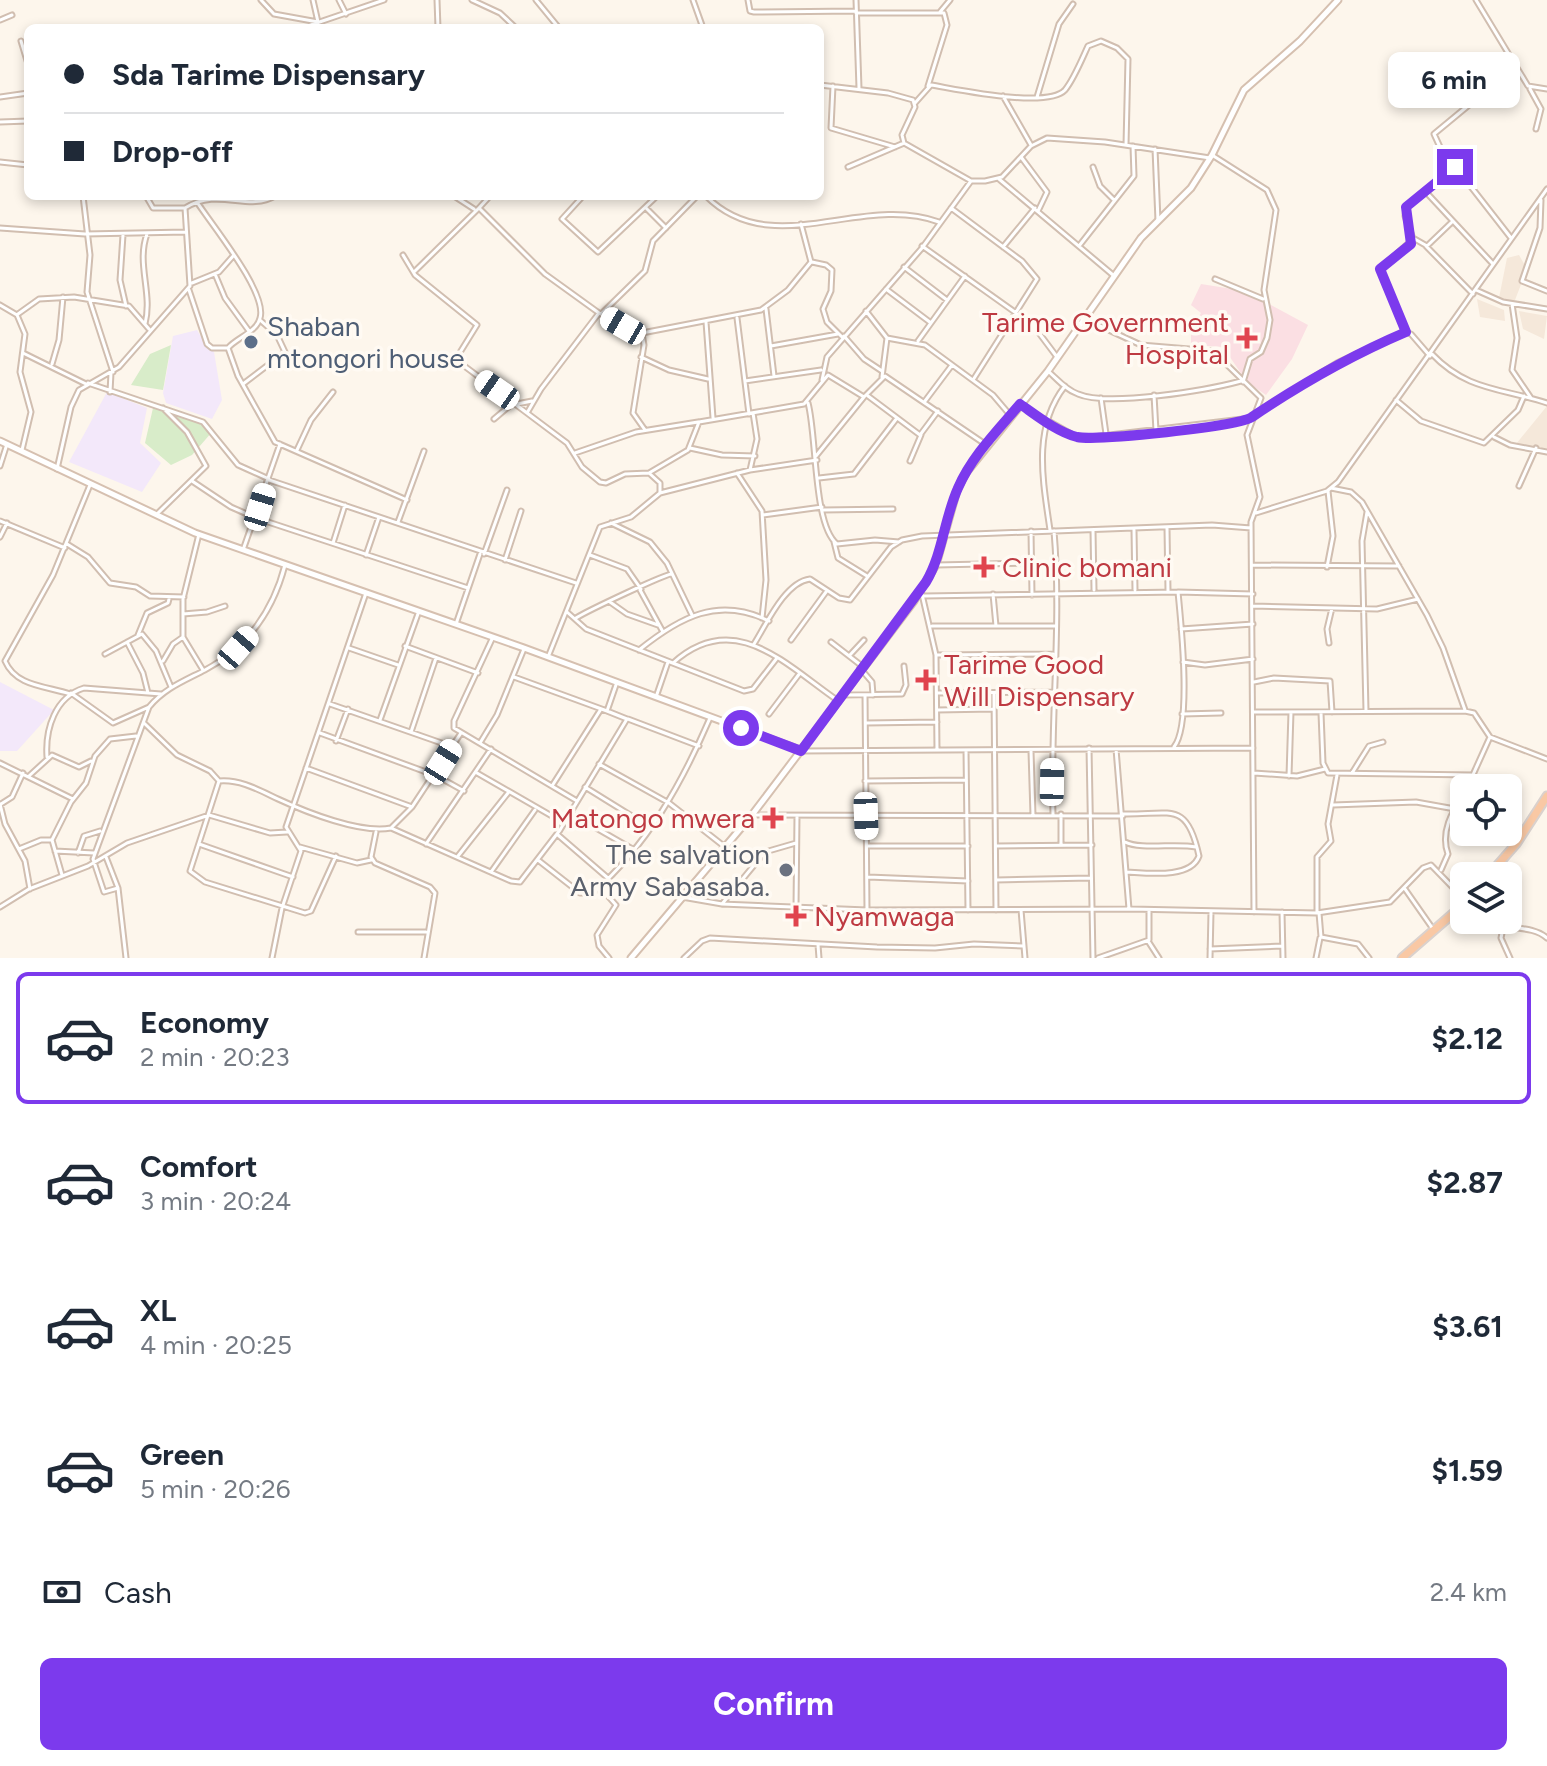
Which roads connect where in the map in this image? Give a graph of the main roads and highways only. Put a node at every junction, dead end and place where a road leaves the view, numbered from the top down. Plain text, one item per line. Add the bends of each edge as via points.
1 (1338, 0) edge
2 (3, 443) edge
3 (801, 751) junction
4 (1547, 796) edge
5 (1500, 862) edge
6 (1450, 916) edge
7 (632, 957) edge
8 (1402, 958) edge

1 - 3 main road via 1300,41 1249,83 1191,188 1113,275 1058,358 985,444 957,490 923,593
2 - 3 main road via 243,551
3 - 7 main road
4 - 5 highway
6 - 8 highway

